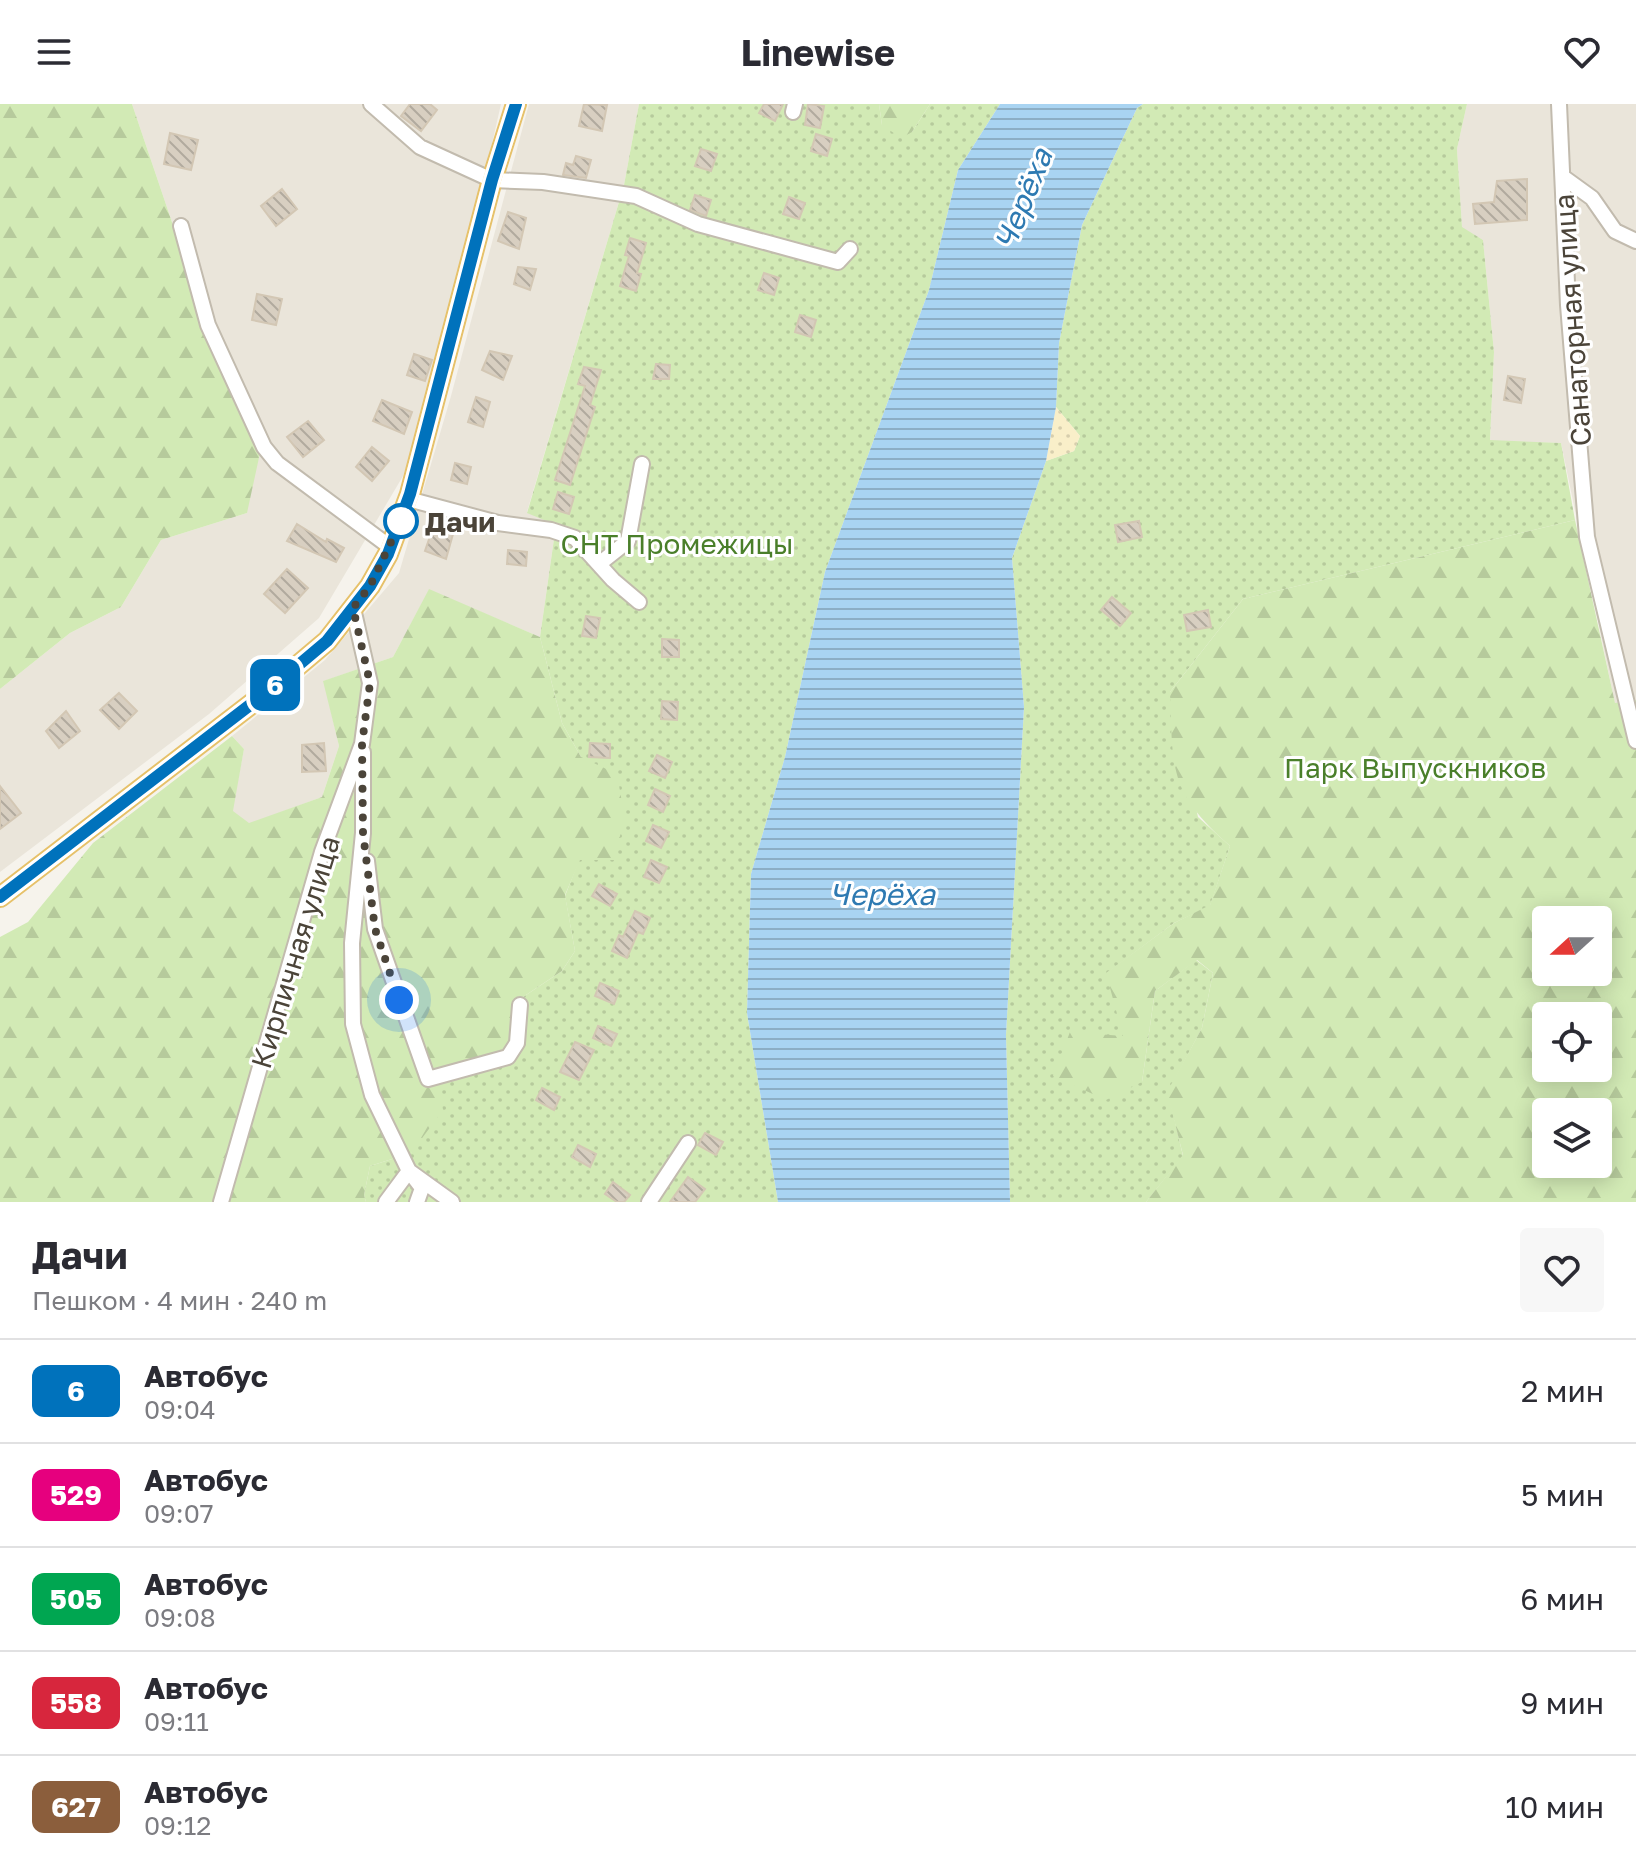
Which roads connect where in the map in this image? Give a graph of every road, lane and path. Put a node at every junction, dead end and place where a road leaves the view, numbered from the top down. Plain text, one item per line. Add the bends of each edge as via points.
1 (371, 104) edge
2 (516, 104) edge
3 (1559, 104) edge
4 (1563, 177) junction
5 (492, 180) junction
6 (181, 226) dead end
7 (1636, 241) edge
8 (850, 249) dead end
9 (642, 464) dead end
10 (408, 499) junction
11 (390, 547) junction
12 (599, 564) junction
13 (639, 602) dead end
14 (353, 608) junction
15 (1636, 741) edge
16 (362, 744) junction
17 (363, 833) junction
18 (0, 897) edge
19 (520, 1005) dead end
20 (688, 1143) dead end
21 (409, 1171) junction
22 (221, 1202) edge
23 (386, 1202) edge
24 (417, 1202) edge
25 (452, 1202) edge
26 (649, 1202) edge

1 - 5 street via 420,147
2 - 5 main road
3 - 4 street, Санаторная улица
4 - 7 street via 1592,198 1615,231
4 - 15 street, Санаторная улица via 1587,537
5 - 8 street via 636,196 698,224 838,262
5 - 10 main road
6 - 11 street via 208,325 264,447 277,463
9 - 12 street via 628,541
10 - 11 main road
10 - 12 street via 575,538
11 - 14 main road
12 - 13 street
14 - 16 street, Кирпичная улица via 370,683
14 - 18 main road via 327,641 263,695
16 - 17 street
16 - 22 street, Кирпичная улица via 322,852
17 - 19 street via 375,929 428,1079 508,1057 517,1043
17 - 21 street via 352,943 353,1024 372,1095
20 - 26 street
21 - 23 street
21 - 24 street via 422,1188
21 - 25 street

